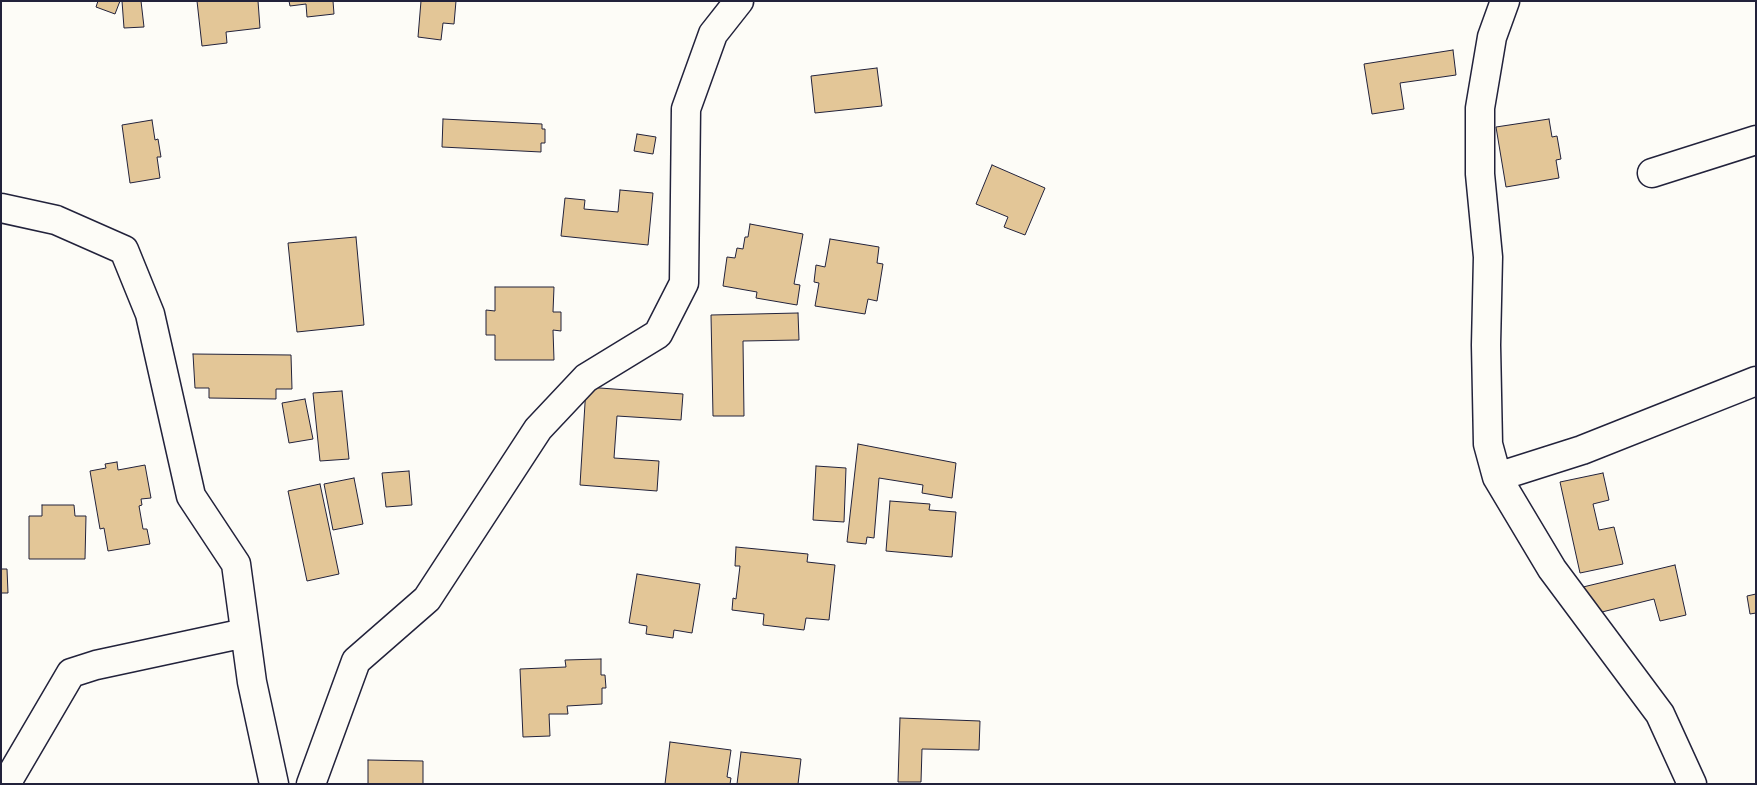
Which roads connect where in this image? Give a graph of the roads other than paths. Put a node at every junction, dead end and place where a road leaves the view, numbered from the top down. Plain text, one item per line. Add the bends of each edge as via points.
1 (739, 1) edge
2 (1505, 1) edge
3 (1756, 140) edge
4 (1652, 173) dead end
5 (1, 208) edge
6 (1756, 381) edge
7 (1497, 476) junction
8 (245, 633) junction
9 (6, 784) edge
10 (274, 784) edge
11 (310, 784) edge
12 (1692, 784) edge

1 - 11 street via 713,34 686,109 684,283 658,334 586,378 538,429 427,599 356,661
2 - 7 street via 1492,37 1480,108 1480,174 1488,257 1488,444
3 - 4 street
5 - 8 street via 56,220 124,250 150,314 191,496 236,564
6 - 7 street via 1582,450
7 - 12 street via 1552,569 1660,714
8 - 9 street via 71,673
8 - 10 street

